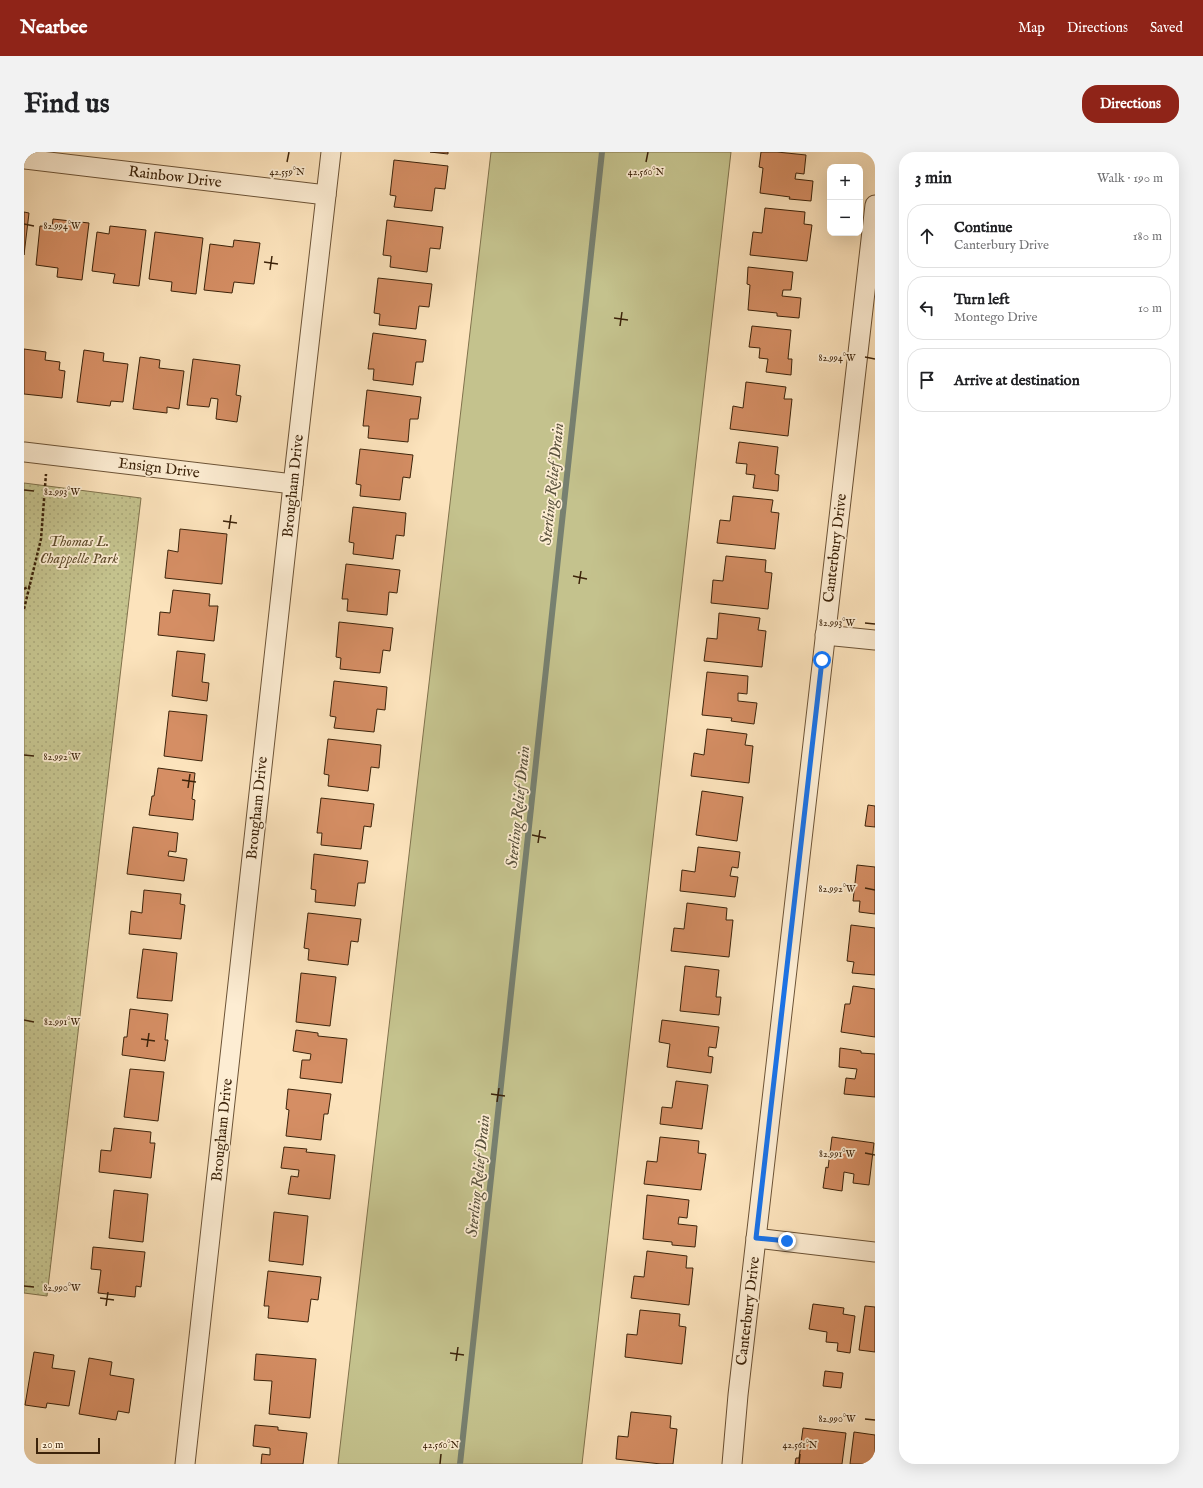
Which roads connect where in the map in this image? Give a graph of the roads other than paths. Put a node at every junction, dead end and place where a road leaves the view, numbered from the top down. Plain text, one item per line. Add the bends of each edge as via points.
1 (331, 152) edge
2 (24, 159) edge
3 (326, 195) junction
4 (875, 205) edge
5 (24, 452) edge
6 (293, 484) junction
7 (825, 635) junction
8 (875, 640) edge
9 (756, 1238) junction
10 (875, 1252) edge
11 (185, 1464) edge
12 (732, 1464) edge

1 - 3 street, Brougham Drive
2 - 3 street, Rainbow Drive
3 - 6 street, Brougham Drive
4 - 7 street, Canterbury Drive
5 - 6 street, Ensign Drive
6 - 11 street, Brougham Drive
7 - 8 street
7 - 9 street, Canterbury Drive
9 - 10 street
9 - 12 street, Canterbury Drive

